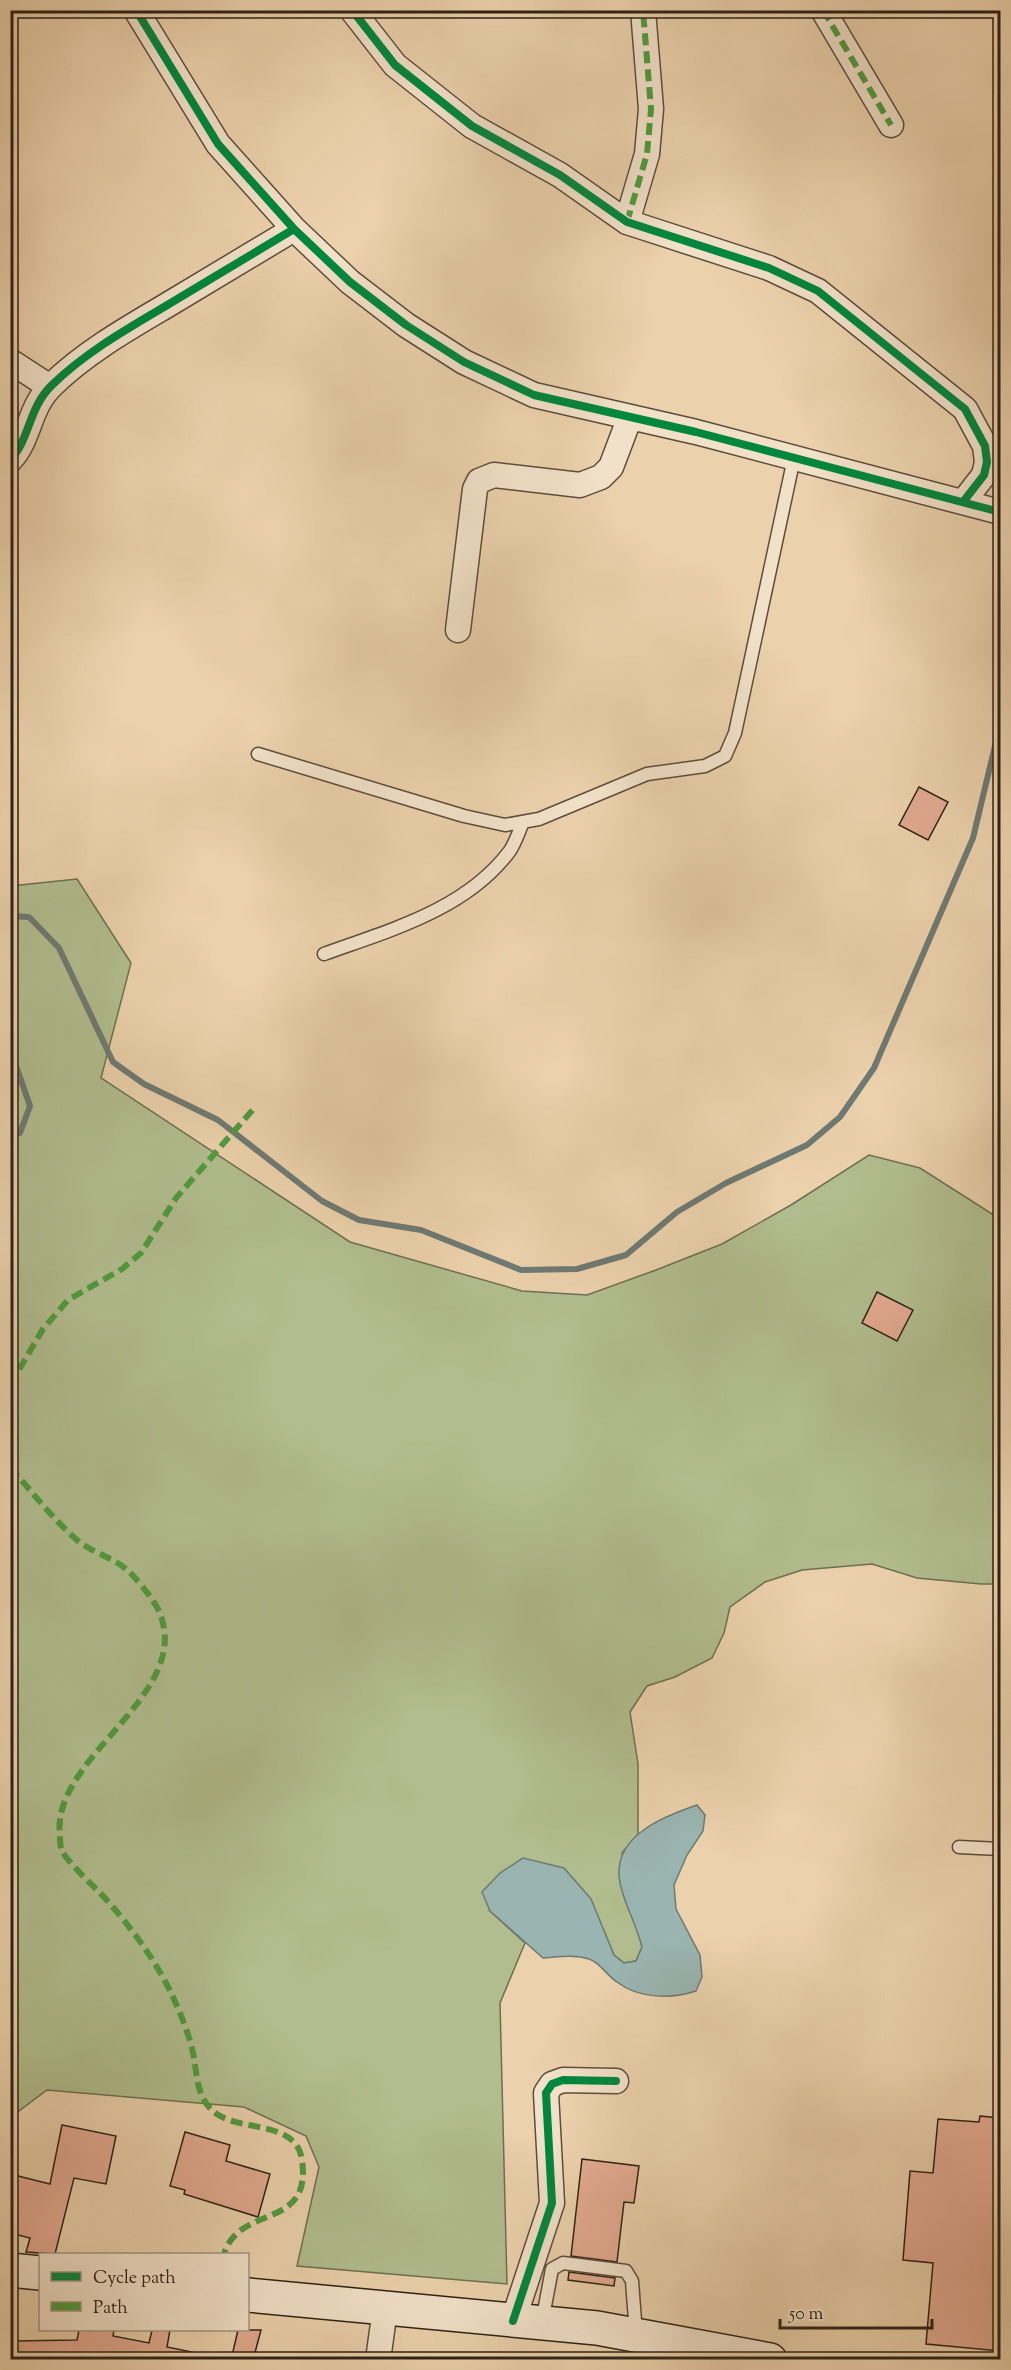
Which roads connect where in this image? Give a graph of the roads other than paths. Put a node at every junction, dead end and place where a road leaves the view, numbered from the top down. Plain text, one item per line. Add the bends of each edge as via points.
1 (136, 10) edge
2 (352, 10) edge
3 (643, 10) edge
4 (823, 10) edge
5 (891, 125) dead end
6 (627, 222) junction
7 (294, 229) junction
8 (10, 361) edge
9 (50, 387) junction
10 (630, 417) junction
11 (794, 458) junction
12 (10, 460) edge
13 (963, 502) junction
14 (1000, 512) edge
15 (458, 630) dead end
16 (258, 754) dead end
17 (523, 822) junction
18 (324, 954) dead end
19 (959, 1847) dead end
20 (1000, 1849) edge
21 (616, 2081) dead end
22 (10, 2270) edge
23 (39, 2273) edge
24 (249, 2295) edge
25 (385, 2309) junction
26 (527, 2322) junction
27 (636, 2336) junction
28 (378, 2360) edge
29 (770, 2360) edge

1 - 7 street via 218,144
2 - 6 street via 395,65 472,126 560,175
3 - 6 street via 651,109 647,154
4 - 5 street
6 - 13 street via 769,268 818,291 965,410 985,446 987,462 984,475
7 - 9 street via 137,323 80,361
7 - 10 street via 350,282 406,325 464,362 534,394
8 - 9 street
9 - 12 street via 35,407 18,452
10 - 11 street
10 - 15 street via 611,467 601,477 579,485 494,475 479,481
11 - 13 street
11 - 17 lane via 735,733 725,756 705,766 647,774
13 - 14 street
16 - 17 lane via 464,816 505,825
17 - 18 lane via 510,850 473,888 420,918
19 - 20 lane
21 - 26 street via 563,2080 552,2084 546,2093 552,2203
22 - 23 main road
24 - 25 main road
25 - 26 main road
25 - 28 street
26 - 27 main road
26 - 27 lane via 552,2269 563,2263 626,2271 632,2281
27 - 29 main road

